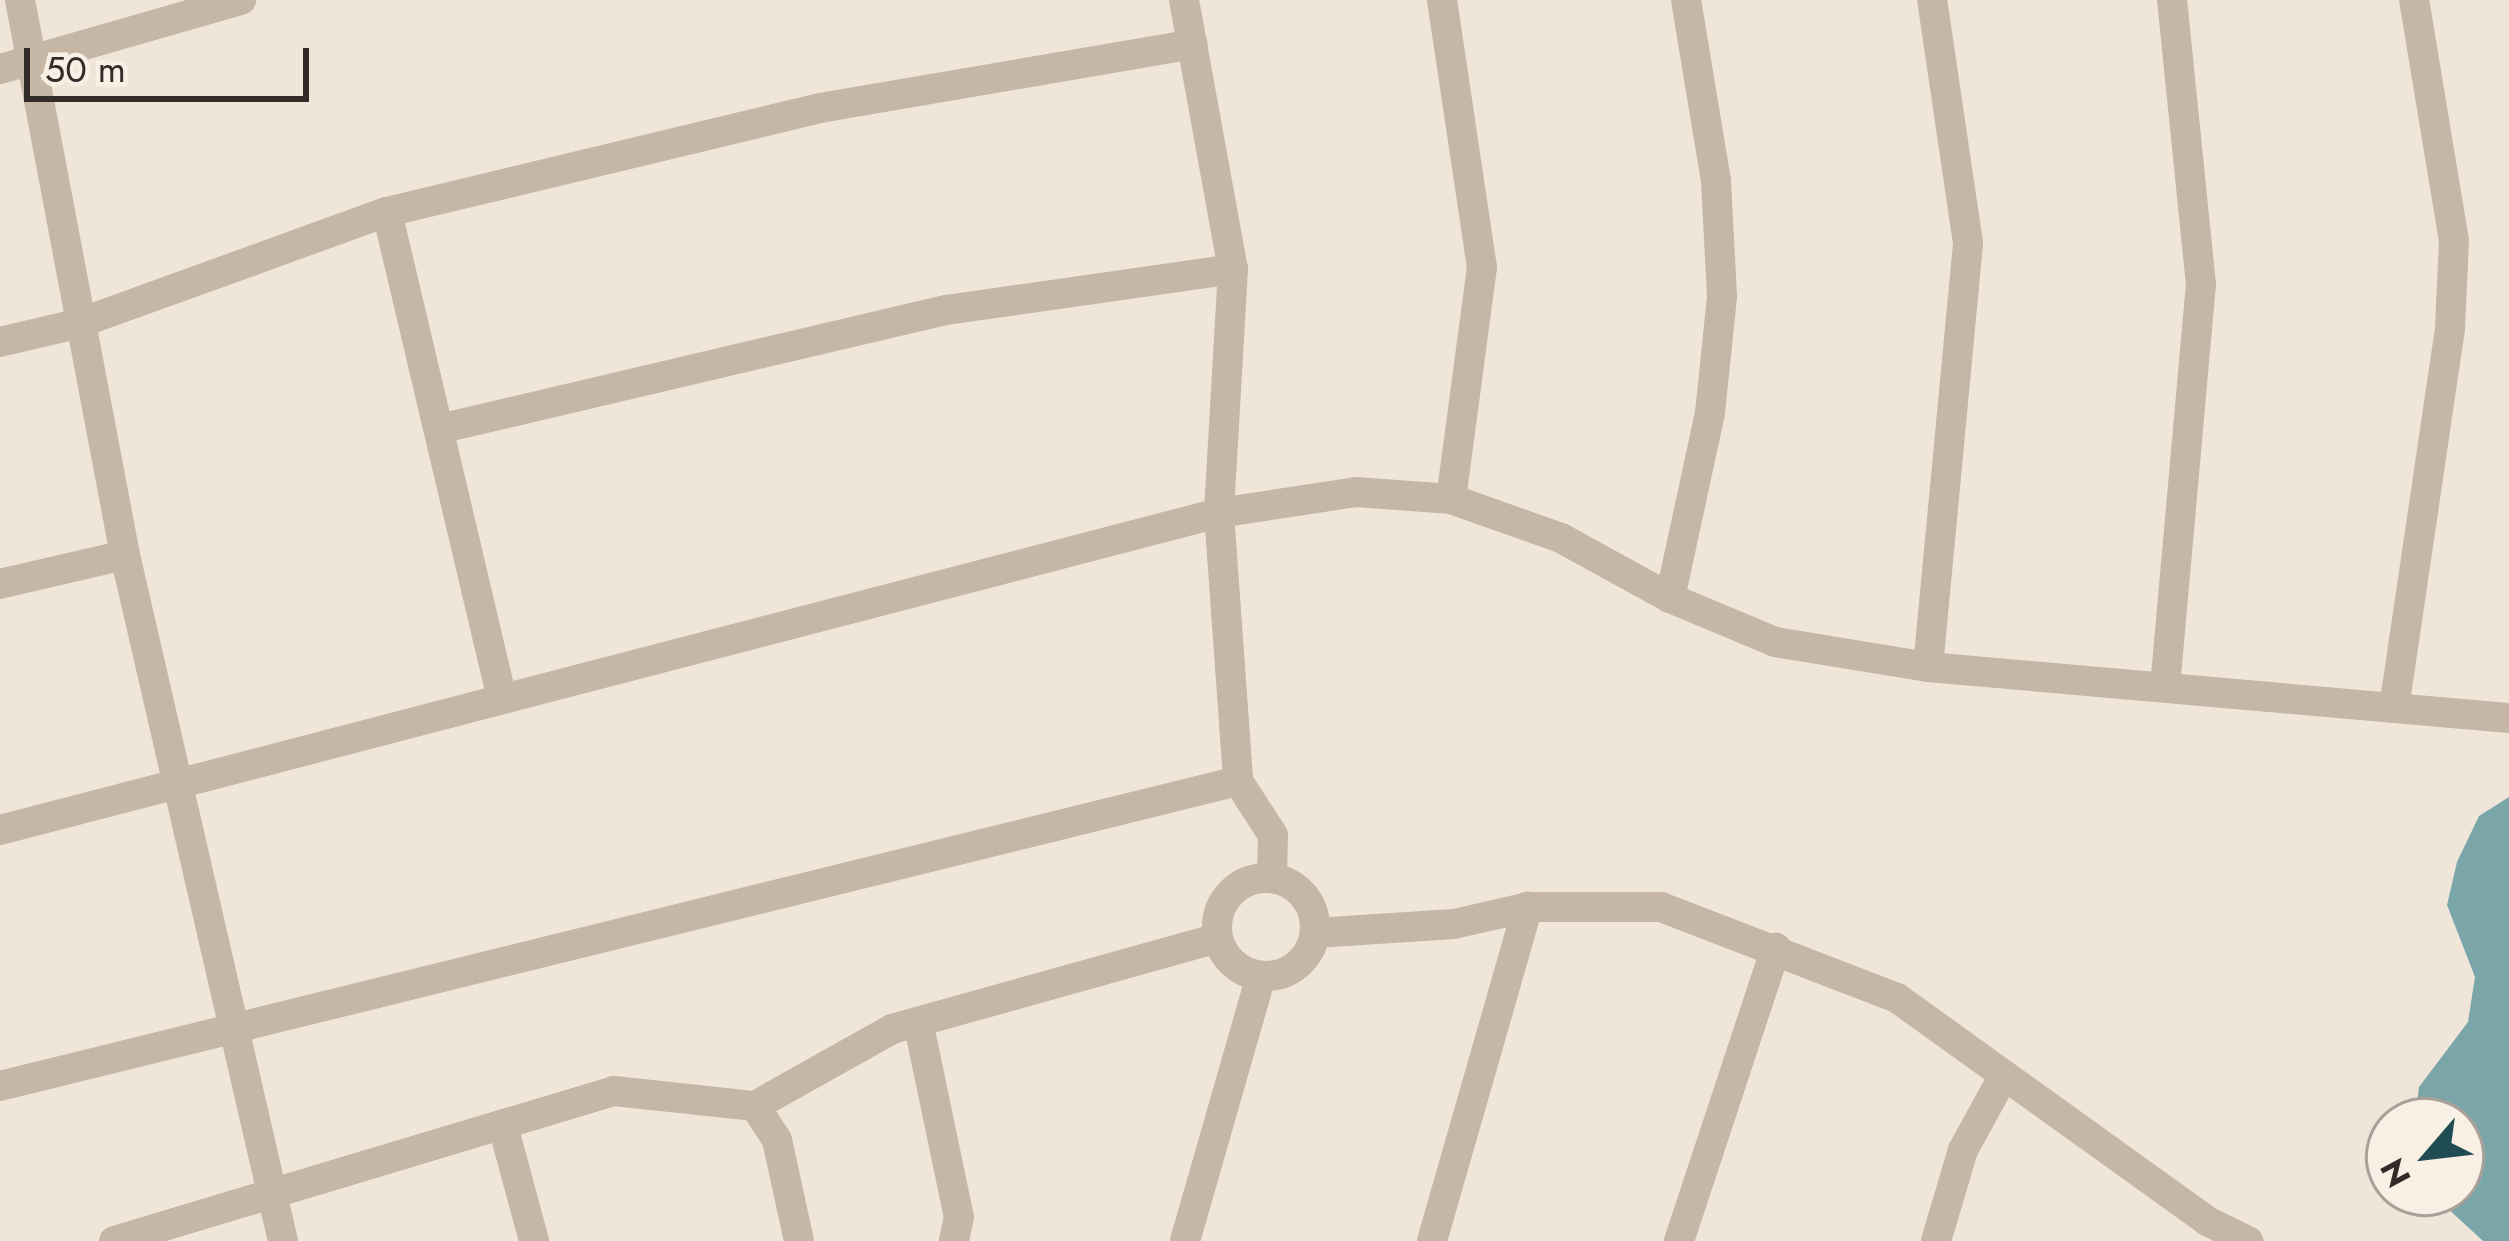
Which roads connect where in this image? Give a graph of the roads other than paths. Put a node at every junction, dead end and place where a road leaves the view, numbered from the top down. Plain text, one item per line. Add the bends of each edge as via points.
1 (20, 0) edge
2 (241, 0) edge
3 (1184, 0) edge
4 (1442, 0) edge
5 (1686, 0) edge
6 (1932, 0) edge
7 (2172, 0) edge
8 (2414, 0) edge
9 (1193, 44) junction
10 (33, 62) junction
11 (0, 69) edge
12 (387, 212) junction
13 (1233, 269) junction
14 (77, 324) junction
15 (0, 342) edge
16 (440, 429) junction
17 (1450, 500) junction
18 (1219, 513) junction
19 (125, 555) junction
20 (0, 584) edge
21 (1670, 598) junction
22 (1928, 667) junction
23 (2165, 687) junction
24 (502, 699) junction
25 (2394, 708) junction
26 (2509, 718) edge
27 (1238, 781) junction
28 (181, 785) junction
29 (0, 830) edge
30 (1272, 878) junction
31 (1528, 907) junction
32 (1315, 933) junction
33 (1217, 938) junction
34 (1776, 948) junction
35 (1261, 976) junction
36 (235, 1026) junction
37 (920, 1026) junction
38 (2005, 1076) junction
39 (0, 1086) edge
40 (755, 1106) junction
41 (503, 1126) junction
42 (272, 1199) junction
43 (2203, 1231) edge
44 (114, 1241) edge
45 (283, 1241) edge
46 (534, 1241) edge
47 (799, 1241) edge
48 (954, 1241) edge
49 (1186, 1241) edge
50 (1432, 1241) edge
51 (1679, 1241) edge
52 (1936, 1241) edge
53 (2248, 1241) edge

1 - 10 street
2 - 10 street
3 - 9 street
4 - 17 street via 1481,267
5 - 21 street via 1716,182 1722,296 1710,412
6 - 22 street via 1968,243
7 - 23 street via 2201,286
8 - 25 street via 2454,241 2450,328
9 - 12 street via 820,108
9 - 13 street
10 - 11 street
10 - 14 street
12 - 14 street
12 - 16 street
13 - 16 street via 946,310
13 - 18 street
14 - 15 street
14 - 19 street
16 - 24 street
17 - 18 street via 1356,492
17 - 21 street via 1561,538
18 - 24 street
18 - 27 street
19 - 20 street
19 - 28 street
21 - 22 street via 1775,641
22 - 23 street
23 - 25 street
24 - 28 street
25 - 26 street
27 - 30 street via 1273,835
27 - 36 street
28 - 29 street
28 - 36 street
30 - 32 street via 1305,896
30 - 33 street via 1236,887 1217,920
31 - 32 street via 1454,924
31 - 34 street via 1661,907
31 - 50 street
32 - 35 street via 1296,966
33 - 35 street via 1226,957
33 - 37 street
34 - 38 street via 1897,998
34 - 51 street
35 - 49 street
36 - 39 street
36 - 42 street
37 - 40 street via 892,1029
37 - 48 street via 959,1217
38 - 43 street
38 - 52 street via 1963,1150
40 - 41 street via 614,1090
40 - 47 street via 777,1140
41 - 42 street
41 - 46 street
42 - 44 street
42 - 45 street
43 - 53 street

